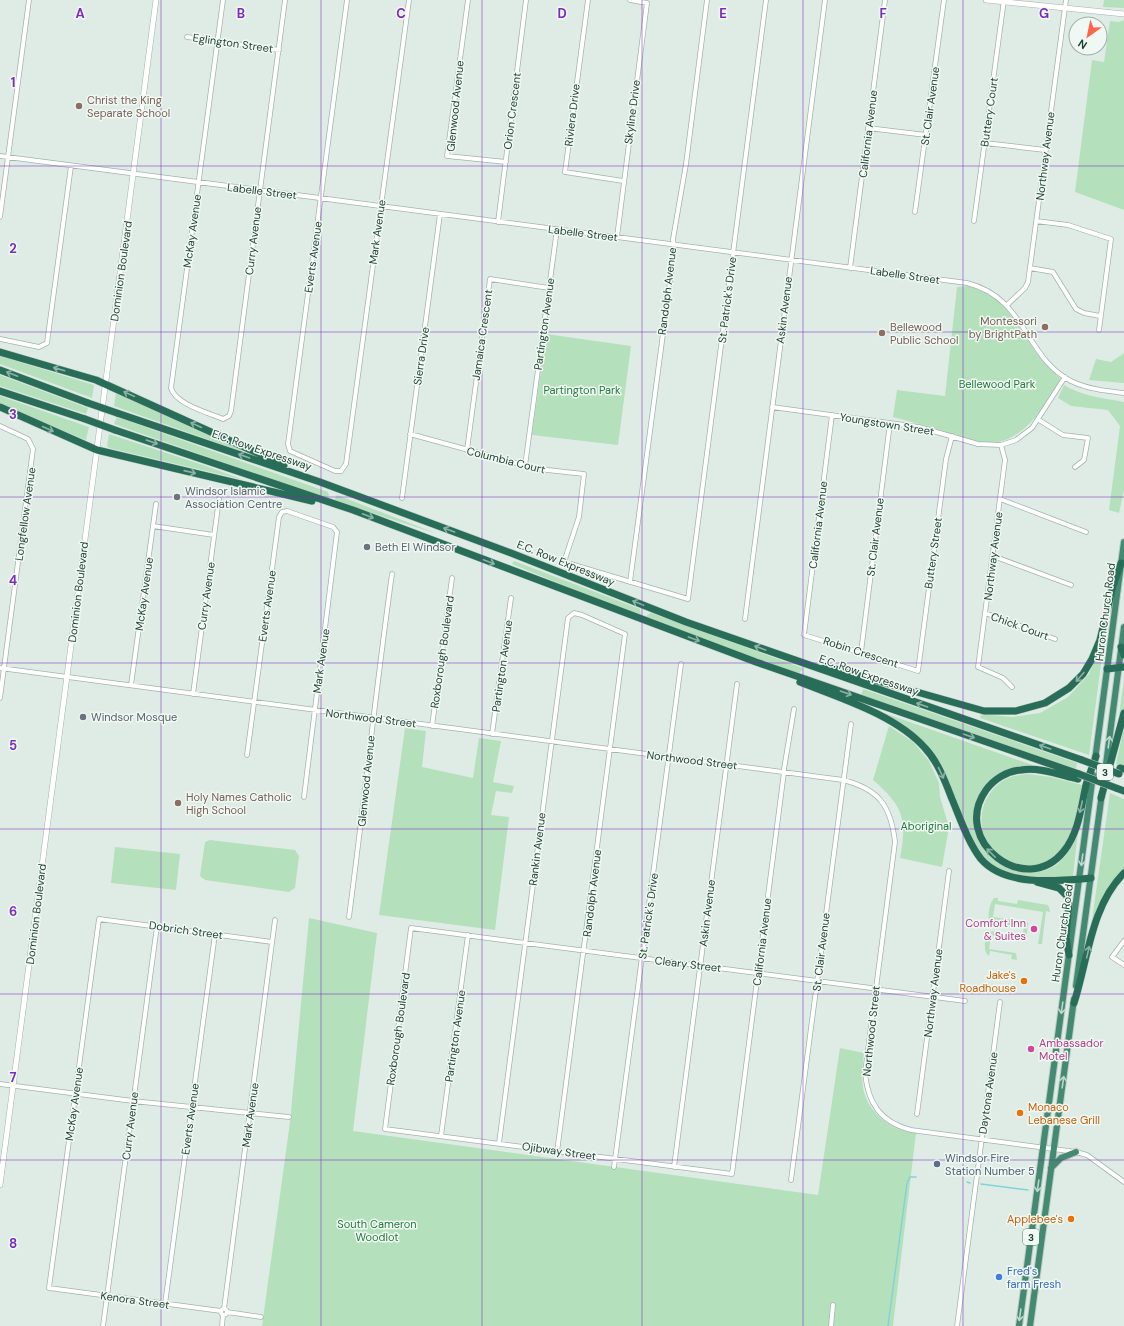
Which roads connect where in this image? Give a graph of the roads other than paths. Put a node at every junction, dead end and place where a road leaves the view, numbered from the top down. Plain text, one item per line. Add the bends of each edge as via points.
1 (29, 0) edge
2 (156, 0) edge
3 (223, 0) edge
4 (285, 0) edge
5 (347, 0) edge
6 (409, 0) edge
7 (468, 0) edge
8 (526, 0) edge
9 (588, 0) edge
10 (630, 0) edge
11 (707, 0) edge
12 (766, 0) edge
13 (825, 0) edge
14 (885, 0) edge
15 (944, 0) edge
16 (986, 0) edge
17 (1066, 0) edge
18 (1004, 1) edge
19 (1064, 9) junction
20 (1124, 14) edge
21 (187, 37) dead end
22 (217, 41) junction
23 (279, 50) junction
24 (868, 128) junction
25 (926, 136) junction
26 (985, 143) junction
27 (1045, 150) junction
28 (0, 156) edge
29 (8, 157) junction
30 (506, 162) junction
31 (71, 166) junction
32 (134, 174) junction
33 (623, 181) junction
34 (199, 183) junction
35 (260, 191) junction
36 (321, 198) junction
37 (381, 206) junction
38 (916, 212) dead end
39 (440, 214) junction
40 (0, 217) edge
41 (974, 221) dead end
42 (1036, 221) junction
43 (498, 222) junction
44 (557, 229) junction
45 (617, 237) junction
46 (673, 244) junction
47 (734, 252) junction
48 (791, 260) junction
49 (850, 268) junction
50 (1030, 268) junction
51 (549, 288) junction
52 (1007, 305) junction
53 (1100, 316) junction
54 (1099, 330) dead end
55 (0, 339) edge
56 (0, 352) edge
57 (0, 370) edge
58 (1065, 377) junction
59 (106, 384) junction
60 (0, 391) edge
61 (1124, 393) edge
62 (0, 407) edge
63 (772, 407) junction
64 (231, 411) joint
65 (832, 415) junction
66 (1039, 420) junction
67 (890, 423) junction
68 (0, 426) edge
69 (410, 434) junction
70 (952, 436) junction
71 (1001, 445) junction
72 (97, 450) junction
73 (467, 450) junction
74 (346, 464) joint
75 (525, 466) junction
76 (1075, 467) dead end
77 (320, 482) junction
78 (402, 498) dead end
79 (219, 499) dead end
80 (1000, 499) junction
81 (156, 504) dead end
82 (353, 510) junction
83 (153, 526) junction
84 (333, 527) joint
85 (1086, 532) dead end
86 (214, 534) junction
87 (1124, 542) edge
88 (993, 556) junction
89 (1121, 563) junction
90 (392, 574) dead end
91 (452, 578) dead end
92 (630, 582) junction
93 (1071, 585) dead end
94 (511, 598) dead end
95 (985, 613) junction
96 (745, 619) dead end
97 (1124, 627) edge
98 (625, 634) joint
99 (804, 634) joint
100 (1055, 639) dead end
101 (1122, 647) junction
102 (861, 652) junction
103 (778, 655) junction
104 (1124, 655) edge
105 (756, 662) junction
106 (681, 664) dead end
107 (1121, 667) edge
108 (2, 668) edge
109 (1107, 669) junction
110 (918, 671) joint
111 (67, 677) junction
112 (737, 684) dead end
113 (131, 685) junction
114 (1012, 687) dead end
115 (193, 694) junction
116 (0, 698) edge
117 (254, 702) junction
118 (794, 709) dead end
119 (315, 711) junction
120 (1124, 713) edge
121 (372, 718) junction
122 (851, 724) dead end
123 (432, 726) junction
124 (492, 734) junction
125 (552, 742) junction
126 (610, 750) junction
127 (247, 755) dead end
128 (1096, 756) junction
129 (668, 757) junction
130 (726, 765) junction
131 (784, 772) junction
132 (1122, 772) edge
133 (1078, 776) junction
134 (843, 780) junction
135 (1124, 791) edge
136 (304, 797) dead end
137 (1101, 798) junction
138 (949, 871) dead end
139 (1124, 873) edge
140 (1090, 878) junction
141 (1079, 879) junction
142 (1028, 880) junction
143 (349, 917) dead end
144 (99, 919) joint
145 (275, 920) dead end
146 (157, 926) junction
147 (411, 928) joint
148 (215, 934) junction
149 (468, 935) junction
150 (1124, 941) edge
151 (272, 942) junction
152 (525, 943) junction
153 (584, 951) junction
154 (1069, 955) junction
155 (642, 958) junction
156 (1124, 965) edge
157 (700, 966) junction
158 (758, 974) junction
159 (817, 981) junction
160 (876, 989) junction
161 (933, 997) junction
162 (964, 1001) dead end
163 (1000, 1002) dead end
164 (1074, 1003) junction
165 (0, 1084) edge
166 (13, 1085) junction
167 (75, 1094) junction
168 (133, 1101) junction
169 (192, 1107) junction
170 (250, 1113) junction
171 (918, 1114) dead end
172 (289, 1117) dead end
173 (384, 1129) joint
174 (442, 1136) junction
175 (982, 1139) junction
176 (499, 1143) junction
177 (1043, 1147) junction
178 (1054, 1149) junction
179 (557, 1152) junction
180 (1076, 1152) junction
181 (615, 1159) junction
182 (674, 1167) junction
183 (614, 1168) dead end
184 (1051, 1168) junction
185 (732, 1174) joint
186 (791, 1180) dead end
187 (1124, 1182) edge
188 (0, 1185) edge
189 (49, 1288) joint
190 (107, 1296) junction
191 (165, 1304) junction
192 (833, 1305) dead end
193 (224, 1312) junction
194 (261, 1317) dead end
195 (103, 1326) edge
196 (222, 1326) edge
197 (831, 1326) edge
198 (957, 1326) edge
199 (1019, 1326) edge
200 (1030, 1326) edge

1 - 29 street
2 - 32 street, Dominion Boulevard
3 - 22 street, McKay Avenue
4 - 23 street, Curry Avenue
5 - 36 street, Everts Avenue
6 - 37 street, Mark Avenue
7 - 30 street, Glenwood Avenue via 447,156
8 - 30 street, Orion Crescent
9 - 33 street, Riviera Drive via 565,172
10 - 33 street, Skyline Drive via 646,3
11 - 46 street, Randolph Avenue
12 - 47 street, St. Patrick's Drive
13 - 48 street, Askin Avenue
14 - 24 street, California Avenue
15 - 25 street, St. Clair Avenue
16 - 18 street
17 - 19 street, Northway Avenue
18 - 19 street
18 - 26 street, Buttery Court
19 - 20 street
19 - 27 street, Northway Avenue
21 - 22 street, Eglington Street
22 - 23 street, Eglington Street
22 - 34 street, McKay Avenue
23 - 35 street, Curry Avenue
24 - 25 street
24 - 49 street, California Avenue
25 - 38 street, St. Clair Avenue
26 - 27 street
26 - 41 street, Buttery Court
27 - 42 street, Northway Avenue
28 - 29 street, Labelle Street
29 - 31 street, Labelle Street
29 - 40 street
30 - 43 street, Orion Crescent
31 - 32 street, Labelle Street
31 - 55 street via 47,343 39,347
32 - 34 street, Labelle Street
32 - 59 street, Dominion Boulevard
33 - 45 street, Skyline Drive
34 - 35 street, Labelle Street
34 - 64 street, McKay Avenue via 171,388 179,400 223,419 229,416
35 - 36 street, Labelle Street
35 - 64 street, Curry Avenue
36 - 37 street, Labelle Street
36 - 74 street, Everts Avenue via 288,444 290,451 296,455 335,471 341,471
37 - 39 street, Labelle Street
37 - 74 street, Mark Avenue
39 - 43 street, Labelle Street
39 - 69 street, Sierra Drive
42 - 50 street, Northway Avenue
42 - 53 street via 1068,225 1111,239
43 - 44 street, Labelle Street
44 - 45 street, Labelle Street
44 - 51 street, Partington Avenue
45 - 46 street, Labelle Street
46 - 47 street, Labelle Street
46 - 92 street, Randolph Avenue
47 - 48 street, Labelle Street
47 - 92 street, St. Patrick's Drive via 688,599
48 - 49 street, Labelle Street
48 - 63 street, Askin Avenue
49 - 52 street, Labelle Street via 967,283 986,289
50 - 52 street, Northway Avenue via 1028,282
50 - 53 street via 1053,272 1076,309
51 - 73 street, Jamaica Crescent via 490,279
51 - 75 street, Partington Avenue
52 - 58 street, Labelle Street via 1045,358
53 - 54 street
59 -> 56 highway
77 -> 57 highway, E.C. Row Expressway, bridge
58 - 61 street, Labelle Street via 1091,388
58 - 66 street, Youngstown Street
59 - 72 street, Dominion Boulevard
77 -> 59 highway
60 -> 82 highway, bridge
62 -> 72 highway
63 - 65 street, Youngstown Street
63 - 96 street, Askin Avenue
65 - 67 street, Youngstown Street
65 - 99 street, California Avenue
66 - 71 street, Youngstown Street via 1020,438
66 - 76 street via 1063,434 1088,438 1084,460
67 - 70 street, Youngstown Street via 919,427
67 - 102 street, St. Clair Avenue
68 - 108 street, Longfellow Avenue via 28,439 33,449
69 - 73 street, Columbia Court
69 - 78 street, Sierra Drive
70 - 71 street, Youngstown Street via 978,444
70 - 110 street, Buttery Street via 946,459
71 - 80 street, Northway Avenue via 1005,460
72 -> 82 highway
72 - 111 street, Dominion Boulevard
73 - 75 street, Columbia Court
75 - 92 street, Columbia Court via 584,474 579,517 564,562
103 -> 77 highway, E.C. Row Expressway
79 - 86 street, Curry Avenue
80 - 85 street
80 - 88 street, Northway Avenue
81 - 83 street, McKay Avenue
82 -> 105 highway
83 - 86 street
83 - 113 street, McKay Avenue
84 - 117 street, Everts Avenue via 287,511 282,512 279,517
84 - 119 street, Mark Avenue via 337,532 336,543
86 - 115 street, Curry Avenue
87 - 89 highway, Huron Church Road / 3
88 - 93 street
88 - 95 street, Northway Avenue
89 -> 103 highway via 1098,646 1088,666 1077,681 1063,693 1045,704 1025,710 1000,712 973,708 810,661
89 - 109 highway, Huron Church Road / 3
90 - 121 street, Glenwood Avenue
91 - 123 street, Roxborough Boulevard
94 - 124 street, Partington Avenue
95 - 100 street, Chick Court
95 - 114 street, Northway Avenue via 978,667 1003,678
97 - 101 highway, Huron Church Road / 3
98 - 125 street, Rankin Avenue via 582,615 570,615
98 - 126 street, Randolph Avenue
99 - 102 street, Robin Crescent
101 - 104 highway
101 - 107 highway, Huron Church Road / 3
102 - 110 street, Robin Crescent
132 -> 103 highway, E.C. Row Expressway, bridge
105 -> 133 highway
105 -> 142 highway via 883,717 912,735 927,749 937,764 971,843 981,859 999,873
106 - 129 street, St. Patrick's Drive
107 - 109 highway
137 -> 107 highway, Huron Church Road / 3
108 - 111 street, Northwood Street
108 - 116 street, Longfellow Avenue
109 - 128 highway, Huron Church Road / 3
111 - 113 street, Northwood Street
111 - 166 street, Dominion Boulevard
112 - 130 street, Askin Avenue
113 - 115 street, Northwood Street
115 - 117 street, Northwood Street
117 - 119 street, Northwood Street
117 - 127 street, Everts Avenue
118 - 131 street, California Avenue
119 - 121 street, Northwood Street
119 - 136 street, Mark Avenue
120 - 137 highway
121 - 123 street, Northwood Street
121 - 143 street, Glenwood Avenue via 368,774
122 - 134 street, St. Clair Avenue
123 - 124 street, Northwood Street
124 - 125 street, Northwood Street
125 - 126 street, Northwood Street
125 - 152 street, Rankin Avenue
126 - 129 street, Northwood Street
126 - 153 street, Randolph Avenue
128 -> 133 highway via 1075,831 1061,855 1041,866 1021,868 1002,862 986,848 980,835 977,813 984,794 994,782 1006,773 1031,769
128 -> 141 highway, Huron Church Road / 3
129 - 130 street, Northwood Street
129 - 155 street, St. Patrick's Drive
130 - 131 street, Northwood Street
130 - 157 street, Askin Avenue
131 - 134 street, Northwood Street
131 - 158 street, California Avenue
133 - 135 highway, bridge
134 - 159 street, St. Clair Avenue
134 - 160 street, Northwood Street via 865,787 875,795 886,807 893,823 895,842
137 - 140 highway, Huron Church Road / 3
138 - 161 street, Northway Avenue
164 -> 139 highway via 1100,908 1109,891
140 - 141 highway
140 - 164 highway, Huron Church Road / 3
141 - 142 highway
141 - 154 highway, Huron Church Road / 3
142 - 154 highway via 1056,886 1067,896 1069,904 1066,937
144 - 146 street, Dobrich Street
144 - 167 street, McKay Avenue
145 - 151 street, Mark Avenue
146 - 148 street, Dobrich Street
146 - 168 street, Curry Avenue
147 - 149 street, Cleary Street
147 - 173 street, Roxborough Boulevard
148 - 151 street, Dobrich Street
148 - 169 street, Everts Avenue
149 - 152 street, Cleary Street
149 - 174 street, Partington Avenue
150 - 156 street via 1112,957
151 - 170 street, Mark Avenue
152 - 153 street, Cleary Street
152 - 176 street, Rankin Avenue
153 - 155 street, Cleary Street
153 - 179 street, Randolph Avenue
154 -> 177 highway, Huron Church Road / 3
155 - 157 street, Cleary Street
155 - 181 street, St. Patrick's Drive
157 - 158 street, Cleary Street
157 - 182 street, Askin Avenue
158 - 159 street, Cleary Street
158 - 185 street, California Avenue
159 - 160 street, Cleary Street
159 - 186 street, St. Clair Avenue
160 - 161 street, Cleary Street
160 - 175 street, Northwood Street via 865,1073 874,1105 884,1117 900,1127
161 - 162 street, Cleary Street
161 - 171 street, Northway Avenue
163 - 175 street, Daytona Avenue
178 -> 164 highway, Huron Church Road / 3
165 - 166 street
166 - 167 street
166 - 188 street, Dominion Boulevard
167 - 168 street
167 - 189 street, McKay Avenue
168 - 169 street
168 - 190 street, Curry Avenue
169 - 170 street
169 - 191 street, Everts Avenue
170 - 172 street
170 - 193 street, Mark Avenue
173 - 174 street, Ojibway Street
174 - 176 street, Ojibway Street
175 - 177 street, Northwood Street
175 - 198 street, Daytona Avenue
176 - 179 street, Ojibway Street
177 - 178 street, Northwood Street
177 -> 199 highway, Huron Church Road / 3
178 - 180 street, Northwood Street
178 - 184 highway, Huron Church Road / 3
179 - 181 street, Ojibway Street
180 - 184 highway via 1061,1158
180 - 187 street, Northwood Street via 1087,1155
181 - 182 street, Ojibway Street
181 - 183 street, St. Patrick's Drive
182 - 185 street, Ojibway Street
184 - 200 highway, Huron Church Road / 3
189 - 190 street, Kenora Street
190 - 191 street, Kenora Street
190 - 195 street, Curry Avenue
191 - 193 street, Kenora Street
192 - 197 street
193 - 194 street, Kenora Street
193 - 196 street, Mark Avenue

